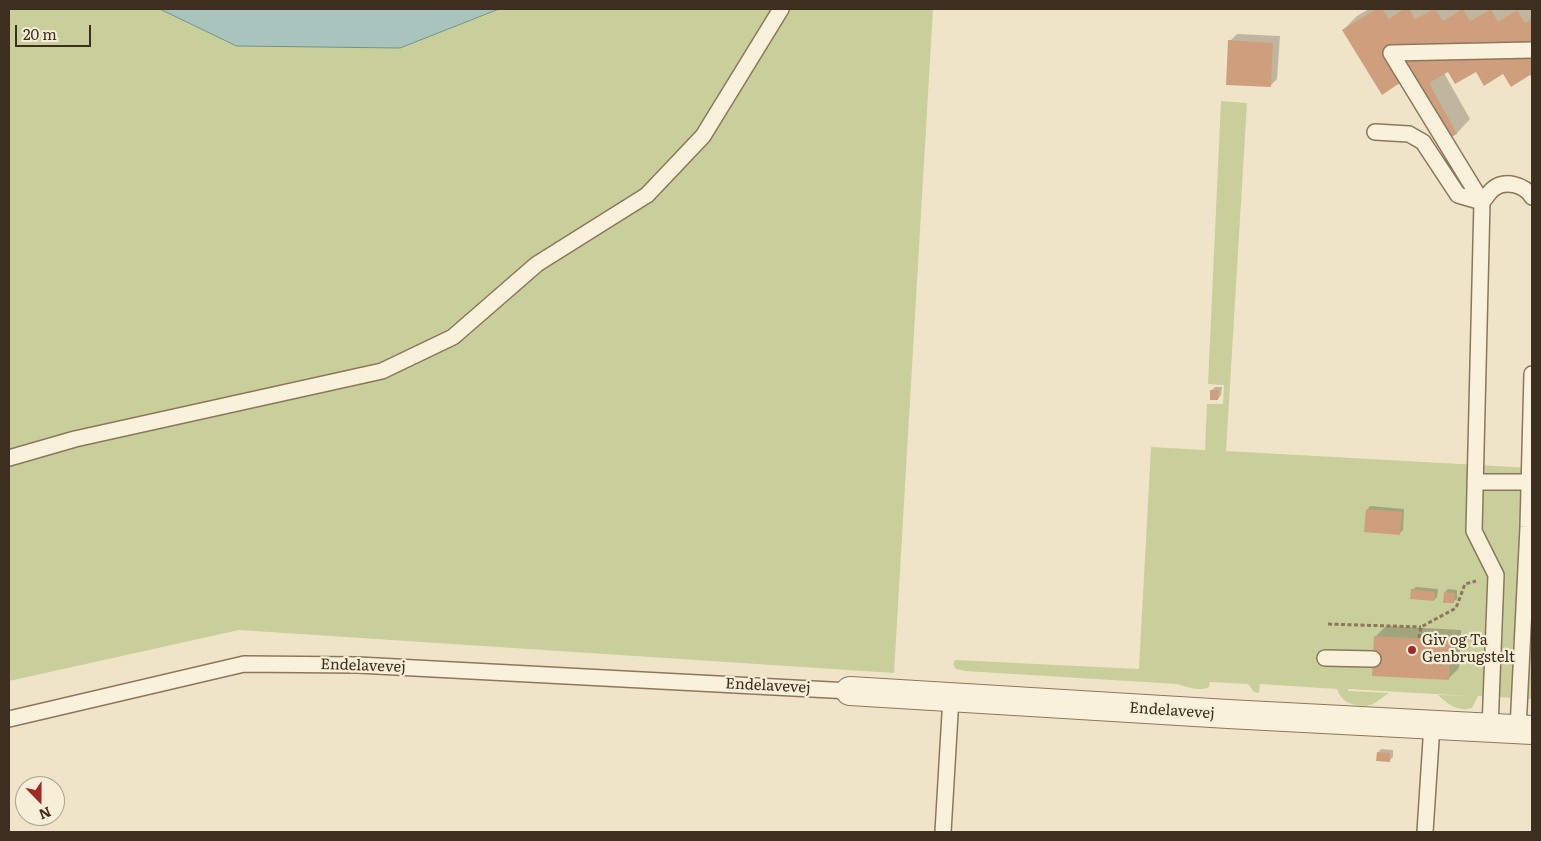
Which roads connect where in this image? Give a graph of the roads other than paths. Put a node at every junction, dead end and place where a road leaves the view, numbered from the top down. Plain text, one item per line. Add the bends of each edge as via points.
1 (781, 9) edge
2 (1532, 50) edge
3 (1375, 132) dead end
4 (1531, 191) edge
5 (1482, 202) junction
6 (1532, 374) edge
7 (9, 458) edge
8 (1475, 482) junction
9 (1529, 482) junction
10 (1325, 658) dead end
11 (1373, 659) dead end
12 (850, 691) joint
13 (951, 697) junction
14 (9, 718) edge
15 (1432, 725) junction
16 (1490, 728) junction
17 (1525, 730) edge
18 (943, 832) edge
19 (1425, 832) edge

1 - 7 lane via 703,136 647,195 537,264 453,337 382,371 75,439
2 - 5 lane via 1391,53
3 - 5 lane via 1409,134 1423,142 1458,196
4 - 5 lane via 1511,184 1494,188
5 - 8 lane
6 - 9 lane
8 - 9 lane
8 - 16 lane via 1474,531 1496,575
9 - 17 lane
10 - 11 lane
12 - 13 street, Endelavevej
12 - 14 lane, Endelavevej via 358,665 244,664
13 - 15 street, Endelavevej
13 - 18 lane
15 - 16 street, Endelavevej
15 - 19 lane
16 - 17 street, Endelavevej

